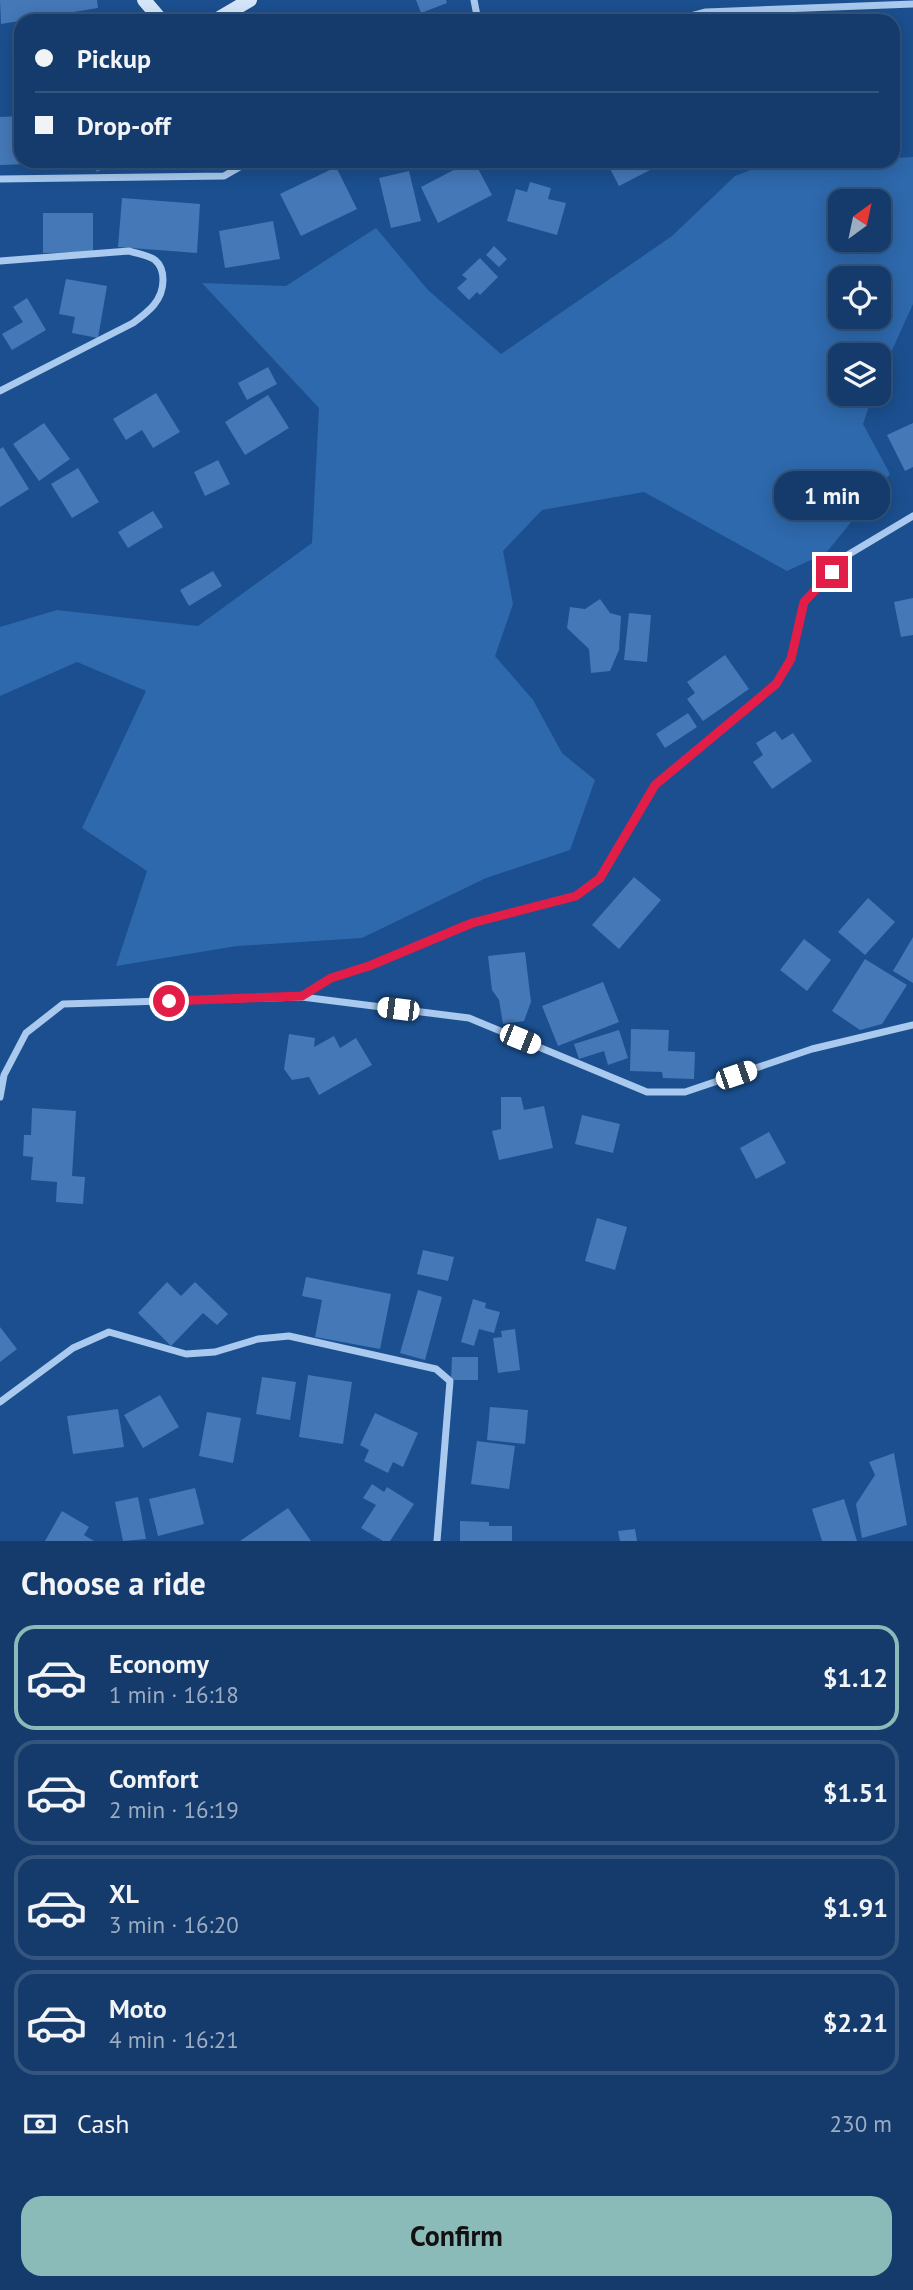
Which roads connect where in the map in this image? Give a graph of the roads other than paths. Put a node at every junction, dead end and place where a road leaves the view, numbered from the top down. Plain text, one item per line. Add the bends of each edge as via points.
1 (144, 0) edge
2 (250, 0) edge
3 (913, 4) edge
4 (156, 14) edge
5 (226, 14) edge
6 (699, 14) edge
7 (238, 168) edge
8 (0, 179) edge
9 (0, 261) edge
10 (0, 391) edge
11 (913, 516) edge
12 (302, 996) junction
13 (913, 1025) edge
14 (0, 1097) edge
15 (0, 1402) edge
16 (437, 1541) edge

1 - 4 street
2 - 5 street
3 - 6 street
7 - 8 street via 224,176
9 - 10 street via 129,251 156,261 163,271 163,288 148,313
11 - 12 street via 846,556 804,602 791,659 776,684 655,785 600,878 576,896 472,923 331,978
12 - 13 street via 470,1018 647,1092 685,1092 812,1049
12 - 14 street via 64,1004 26,1033 4,1075
15 - 16 street via 73,1348 109,1332 186,1354 289,1336 436,1369 450,1381

